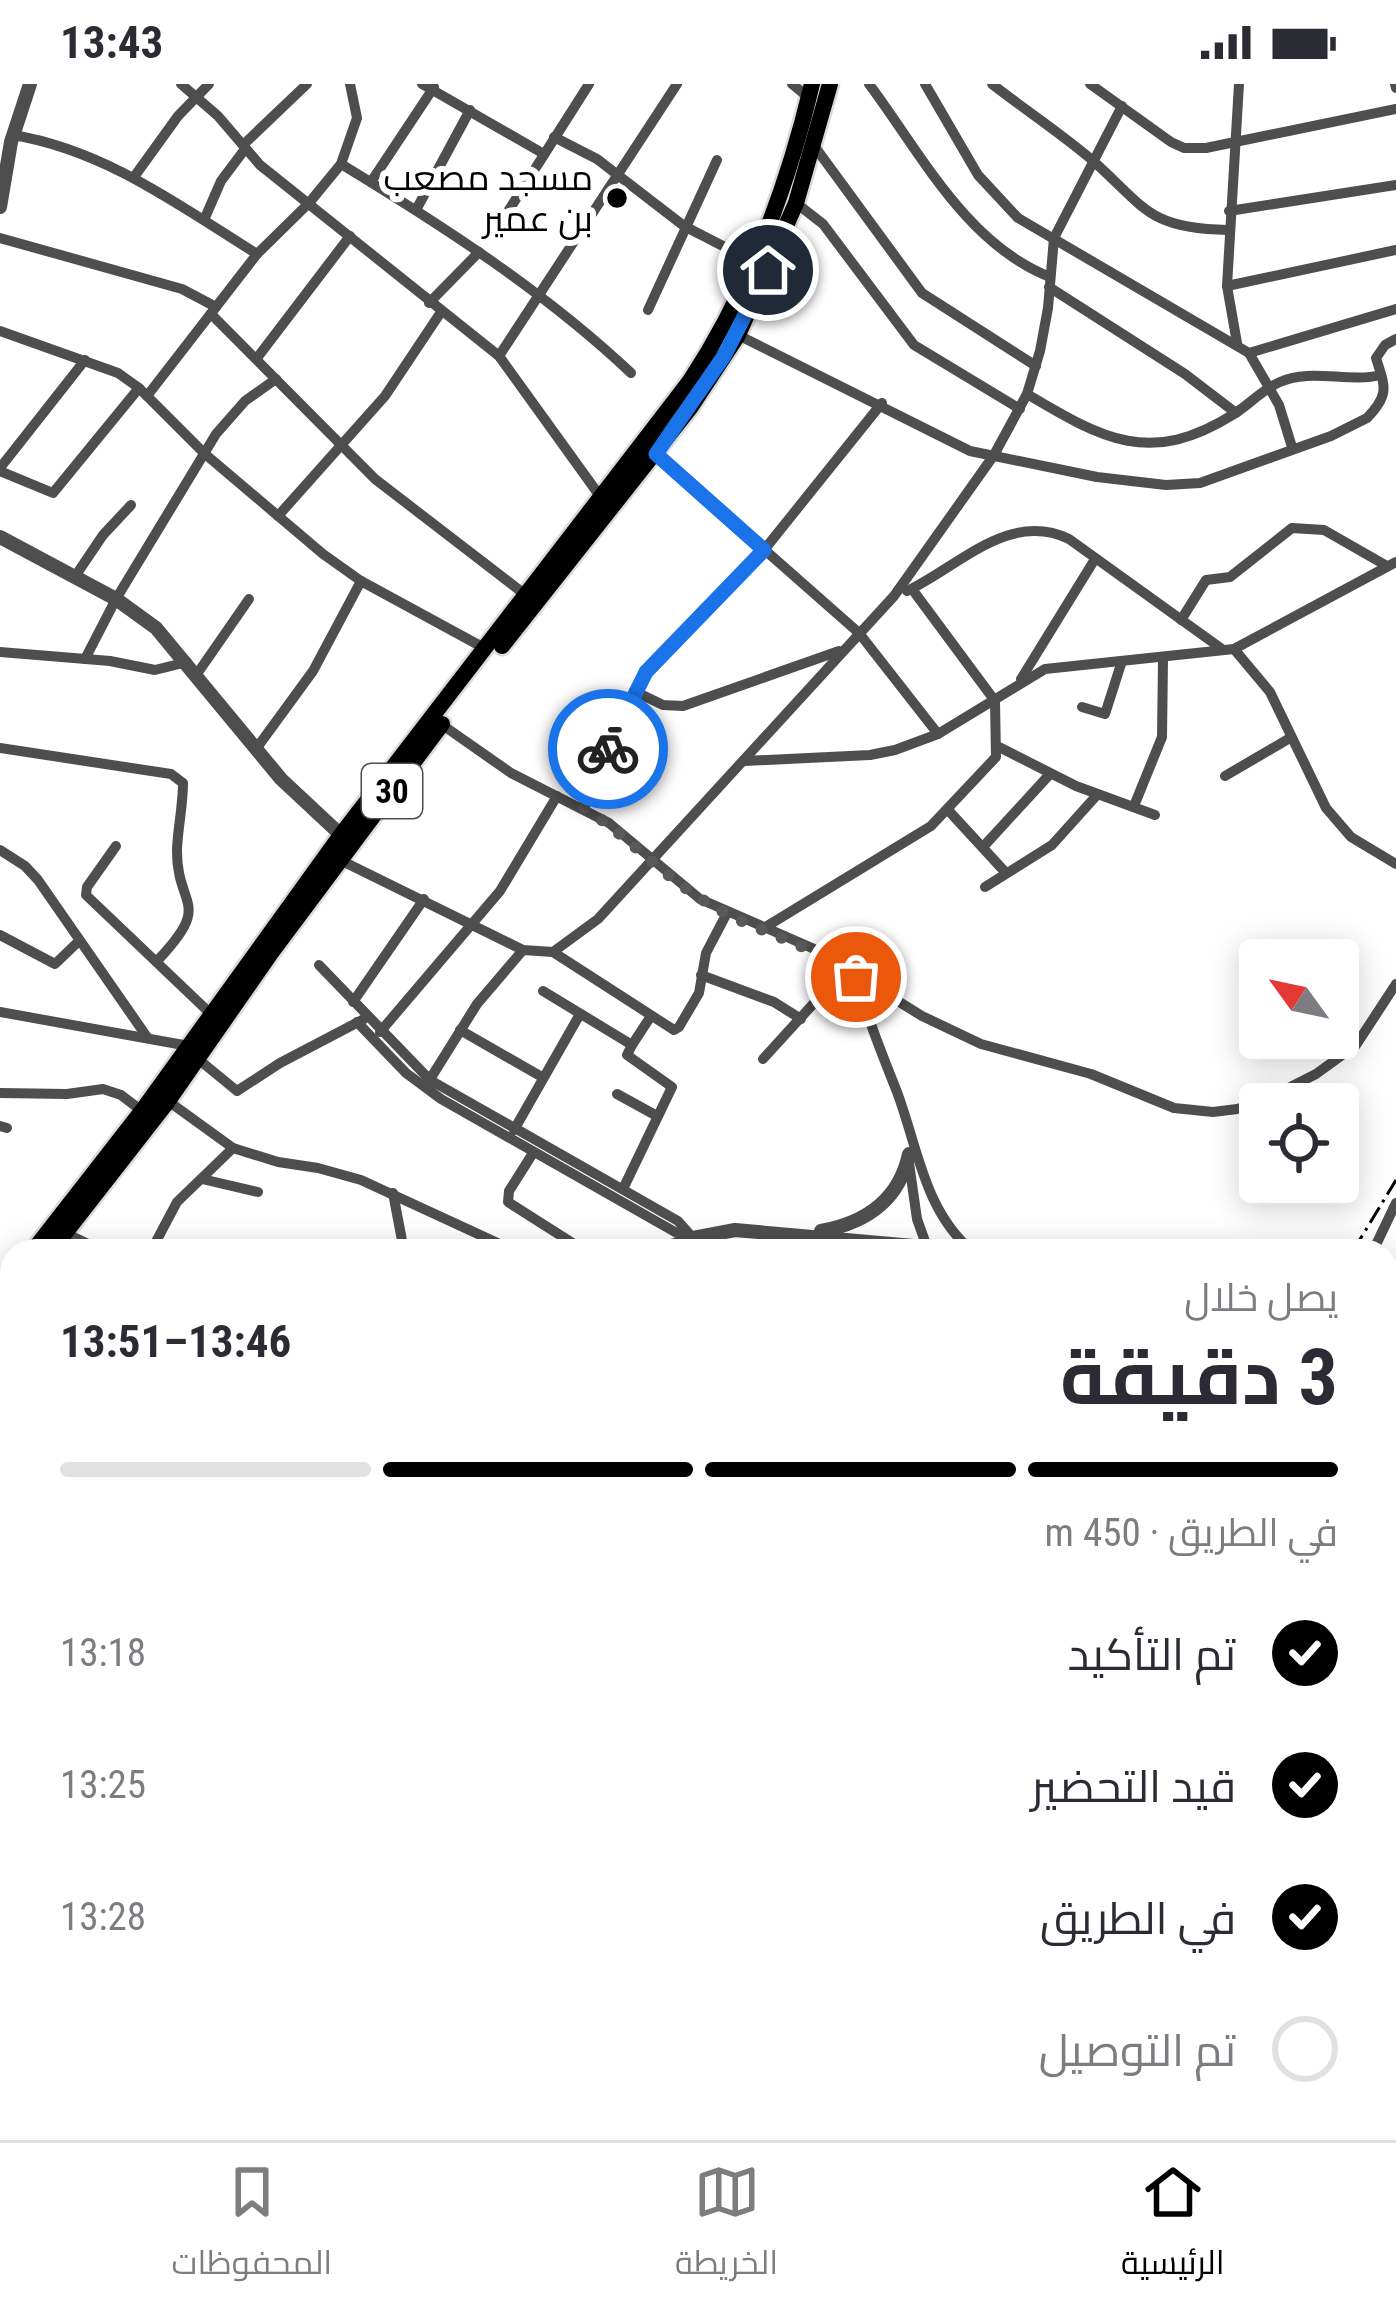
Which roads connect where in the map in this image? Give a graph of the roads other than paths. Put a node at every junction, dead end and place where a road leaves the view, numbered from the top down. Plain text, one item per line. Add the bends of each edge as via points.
1 (30, 84) edge
2 (181, 84) edge
3 (209, 84) edge
4 (307, 84) edge
5 (350, 84) edge
6 (589, 84) edge
7 (677, 84) edge
8 (792, 84) edge
9 (830, 84) edge
10 (869, 84) edge
11 (925, 84) edge
12 (992, 84) edge
13 (1090, 84) edge
14 (1239, 84) edge
15 (430, 86) edge
16 (811, 91) edge
17 (195, 97) junction
18 (1122, 106) junction
19 (470, 110) junction
20 (1396, 110) edge
21 (554, 137) junction
22 (8, 139) edge
23 (1235, 141) junction
24 (244, 147) junction
25 (815, 147) junction
26 (544, 154) junction
27 (717, 160) dead end
28 (1092, 160) junction
29 (341, 164) junction
30 (618, 176) junction
31 (134, 177) junction
32 (371, 182) junction
33 (1396, 185) edge
34 (309, 203) junction
35 (796, 203) junction
36 (0, 207) edge
37 (416, 210) junction
38 (1229, 211) junction
39 (507, 213) dead end
40 (204, 220) junction
41 (684, 226) junction
42 (1228, 230) junction
43 (350, 236) junction
44 (0, 238) edge
45 (1054, 238) junction
46 (1396, 250) edge
47 (479, 252) junction
48 (257, 254) junction
49 (754, 262) junction
50 (1050, 282) junction
51 (1227, 286) junction
52 (539, 296) junction
53 (429, 303) junction
54 (1396, 309) edge
55 (213, 310) junction
56 (648, 310) dead end
57 (441, 312) junction
58 (0, 331) edge
59 (738, 335) junction
60 (1396, 339) edge
61 (1237, 344) junction
62 (1249, 352) junction
63 (499, 356) junction
64 (257, 358) junction
65 (85, 360) junction
66 (1036, 366) junction
67 (631, 374) dead end
68 (276, 379) junction
69 (1388, 383) edge
70 (1269, 388) junction
71 (143, 392) junction
72 (1027, 394) junction
73 (882, 404) junction
74 (1020, 410) junction
75 (1235, 413) junction
76 (340, 444) junction
77 (1292, 447) junction
78 (205, 454) junction
79 (656, 454) junction
80 (994, 455) junction
81 (0, 469) edge
82 (602, 499) junction
83 (130, 505) dead end
84 (278, 516) junction
85 (591, 524) junction
86 (0, 537) edge
87 (764, 550) junction
88 (568, 552) junction
89 (1095, 559) junction
90 (1392, 564) edge
91 (74, 578) junction
92 (361, 580) junction
93 (912, 590) junction
94 (527, 596) junction
95 (894, 596) junction
96 (248, 598) dead end
97 (116, 599) junction
98 (1181, 620) junction
99 (859, 633) junction
100 (844, 649) junction
101 (1228, 649) junction
102 (486, 650) junction
103 (0, 652) edge
104 (1163, 658) junction
105 (85, 659) junction
106 (1122, 661) junction
107 (192, 668) junction
108 (1019, 682) junction
109 (634, 691) junction
110 (994, 701) junction
111 (1082, 707) dead end
112 (441, 724) junction
113 (938, 734) junction
114 (1290, 738) junction
115 (999, 747) junction
116 (0, 748) edge
117 (256, 749) junction
118 (745, 760) junction
119 (1050, 774) junction
120 (1225, 776) dead end
121 (1097, 795) junction
122 (557, 796) junction
123 (1134, 806) junction
124 (583, 807) junction
125 (948, 810) junction
126 (1155, 815) dead end
127 (341, 835) junction
128 (116, 847) dead end
129 (983, 847) junction
130 (0, 850) edge
131 (652, 859) junction
132 (340, 860) junction
133 (1396, 865) edge
134 (1006, 872) junction
135 (985, 887) dead end
136 (424, 899) junction
137 (727, 913) junction
138 (472, 923) junction
139 (764, 928) junction
140 (0, 934) edge
141 (79, 941) junction
142 (523, 950) junction
143 (553, 952) junction
144 (158, 960) junction
145 (319, 964) dead end
146 (851, 973) junction
147 (701, 975) junction
148 (1396, 984) edge
149 (543, 992) dead end
150 (353, 1001) junction
151 (0, 1012) edge
152 (580, 1014) junction
153 (212, 1015) junction
154 (651, 1016) junction
155 (801, 1019) junction
156 (362, 1020) junction
157 (460, 1030) junction
158 (380, 1032) junction
159 (147, 1037) junction
160 (632, 1045) junction
161 (193, 1052) junction
162 (763, 1058) dead end
163 (542, 1077) junction
164 (428, 1084) junction
165 (0, 1094) edge
166 (617, 1094) dead end
167 (168, 1101) junction
168 (142, 1111) junction
169 (657, 1116) junction
170 (514, 1130) junction
171 (909, 1136) junction
172 (233, 1148) junction
173 (533, 1153) junction
174 (909, 1154) junction
175 (202, 1179) junction
176 (623, 1190) junction
177 (258, 1192) dead end
178 (393, 1193) junction
179 (1396, 1203) edge
180 (65, 1234) junction
181 (805, 1234) junction
182 (42, 1239) edge
183 (61, 1239) edge
184 (75, 1239) edge
185 (157, 1239) edge
186 (402, 1239) edge
187 (489, 1239) edge
188 (566, 1239) edge
189 (687, 1239) edge
190 (692, 1239) edge
191 (710, 1239) edge
192 (846, 1239) edge
193 (924, 1239) edge
194 (959, 1239) edge
195 (1379, 1239) edge

1 - 22 street
2 - 17 street
3 - 17 street
4 - 24 street
5 - 29 street via 357,118
6 - 21 street
7 - 30 street
8 - 16 street
9 - 25 main road, 30
10 - 50 street via 966,216
11 - 45 street via 994,197
12 - 28 street
13 - 18 street
14 - 23 street
15 - 19 street
15 - 32 street
16 - 49 main road, 30
17 - 24 street
17 - 31 street
18 - 23 street via 1184,148
18 - 28 street
19 - 26 street
19 - 37 street
20 - 23 street
21 - 26 street
21 - 30 street
22 - 31 street via 44,140
22 - 36 street
23 - 38 street
24 - 34 street
24 - 40 street
25 - 35 main road, 30
25 - 66 street via 922,293
26 - 39 street
27 - 41 street
28 - 42 street via 1153,216 1194,230
28 - 45 street
29 - 32 street
29 - 34 street
30 - 41 street
30 - 52 street
31 - 40 street
32 - 37 street
33 - 38 street
34 - 43 street
34 - 48 street
35 - 59 main road, 30
35 - 74 street via 823,224 914,345
37 - 47 street
38 - 42 street
40 - 48 street
41 - 49 street
41 - 56 street
42 - 51 street
43 - 53 street
43 - 64 street
44 - 55 street via 182,289
45 - 50 street
45 - 61 street
46 - 51 street
47 - 52 street
47 - 53 street
48 - 55 street
49 - 82 main road, 30 via 720,336
50 - 66 street
50 - 75 street
51 - 61 street
52 - 63 street
52 - 67 street
53 - 57 street
54 - 62 street
55 - 64 street
55 - 71 street
57 - 63 street
57 - 76 street via 386,396
58 - 65 street
59 - 73 street
59 - 79 main road, 30
60 - 69 street via 1376,358
61 - 62 street
62 - 70 street
63 - 82 street
64 - 68 street
65 - 71 street
65 - 81 street
66 - 72 street
68 - 76 street
68 - 78 street via 228,417
69 - 70 street via 1294,377
69 - 77 street via 1367,418
70 - 75 street
70 - 77 street
71 - 78 street
71 - 81 street via 53,493
72 - 74 street
72 - 75 street via 1096,434 1130,442 1179,439
73 - 80 street
73 - 87 street
74 - 80 street
76 - 84 street
76 - 94 street via 407,507
77 - 80 street via 1218,478 1166,485
78 - 84 street
78 - 97 street
79 - 85 main road, 30
79 - 87 street
80 - 95 street
82 - 85 main road, 30
83 - 91 street
84 - 92 street
85 - 88 main road, 30
86 - 91 street
87 - 99 street
87 - 109 street
88 - 94 main road, 30
88 - 112 main road, 30
89 - 93 street via 1060,534 1027,529
89 - 98 street
89 - 108 street
90 - 98 street via 1324,530 1292,528 1230,577 1206,580
90 - 101 street
91 - 97 street
92 - 102 street
92 - 117 street via 313,671
93 - 95 street
93 - 110 street
94 - 102 main road, 30
95 - 99 street
96 - 107 street
97 - 105 street
97 - 107 street
98 - 101 street
99 - 100 street
99 - 113 street
100 - 109 street via 683,706
100 - 118 street
101 - 104 street
101 - 114 street via 1264,683
102 - 127 main road, 30
103 - 105 street
104 - 106 street
104 - 123 street via 1162,736
105 - 107 street
106 - 108 street via 1045,670
106 - 111 street via 1105,714
107 - 117 street
108 - 110 street
109 - 124 street
110 - 113 street
110 - 115 street
112 - 122 street
112 - 132 main road, 30
113 - 118 street via 870,755
114 - 120 street
114 - 133 street via 1340,826
115 - 119 street
115 - 125 street
116 - 144 street via 183,782 177,848 190,914
117 - 127 street
118 - 131 street
119 - 121 street
119 - 129 street
121 - 123 street
121 - 134 street via 1052,845
122 - 124 street
122 - 138 street
123 - 126 street
124 - 131 street
125 - 129 street
125 - 139 street
127 - 153 main road, 30
128 - 144 street via 86,896
129 - 134 street
130 - 141 street via 26,866
131 - 137 street
131 - 143 street via 598,919
132 - 136 street
132 - 161 main road, 30
134 - 135 street
136 - 138 street
136 - 150 street
137 - 139 street
137 - 147 street
138 - 142 street
138 - 158 street
139 - 146 street
140 - 141 street via 51,963
141 - 159 street
142 - 143 street
142 - 157 street
143 - 154 street
144 - 153 street
145 - 150 street
146 - 148 street via 981,1044 1091,1074 1174,1108 1213,1112 1261,1102 1336,1061
146 - 155 street
146 - 171 street
147 - 154 street via 679,1027 670,1030
147 - 155 street
149 - 152 street
150 - 156 street
151 - 159 street
152 - 160 street
152 - 163 street
153 - 161 main road, 30
154 - 160 street
155 - 162 street
156 - 158 street
156 - 161 street via 237,1091
156 - 164 street
157 - 163 street
157 - 164 street
158 - 164 street
159 - 161 street
160 - 169 street via 632,1062 672,1087
161 - 167 main road, 30
161 - 168 main road, 30
163 - 170 street
164 - 170 street
164 - 173 street
165 - 168 street via 103,1089
166 - 169 street
167 - 172 street
167 - 180 main road, 30
168 - 182 main road, 30
169 - 176 street
170 - 176 street
171 - 174 street
171 - 194 street via 942,1221
172 - 175 street
172 - 178 street
173 - 188 street via 508,1202
173 - 189 street
174 - 181 street via 888,1198 865,1218
174 - 193 street
175 - 177 street
175 - 185 street
176 - 190 street via 678,1220
178 - 186 street
178 - 187 street
179 - 195 street
180 - 183 main road, 30
180 - 184 street
181 - 191 street via 734,1230
181 - 192 street

